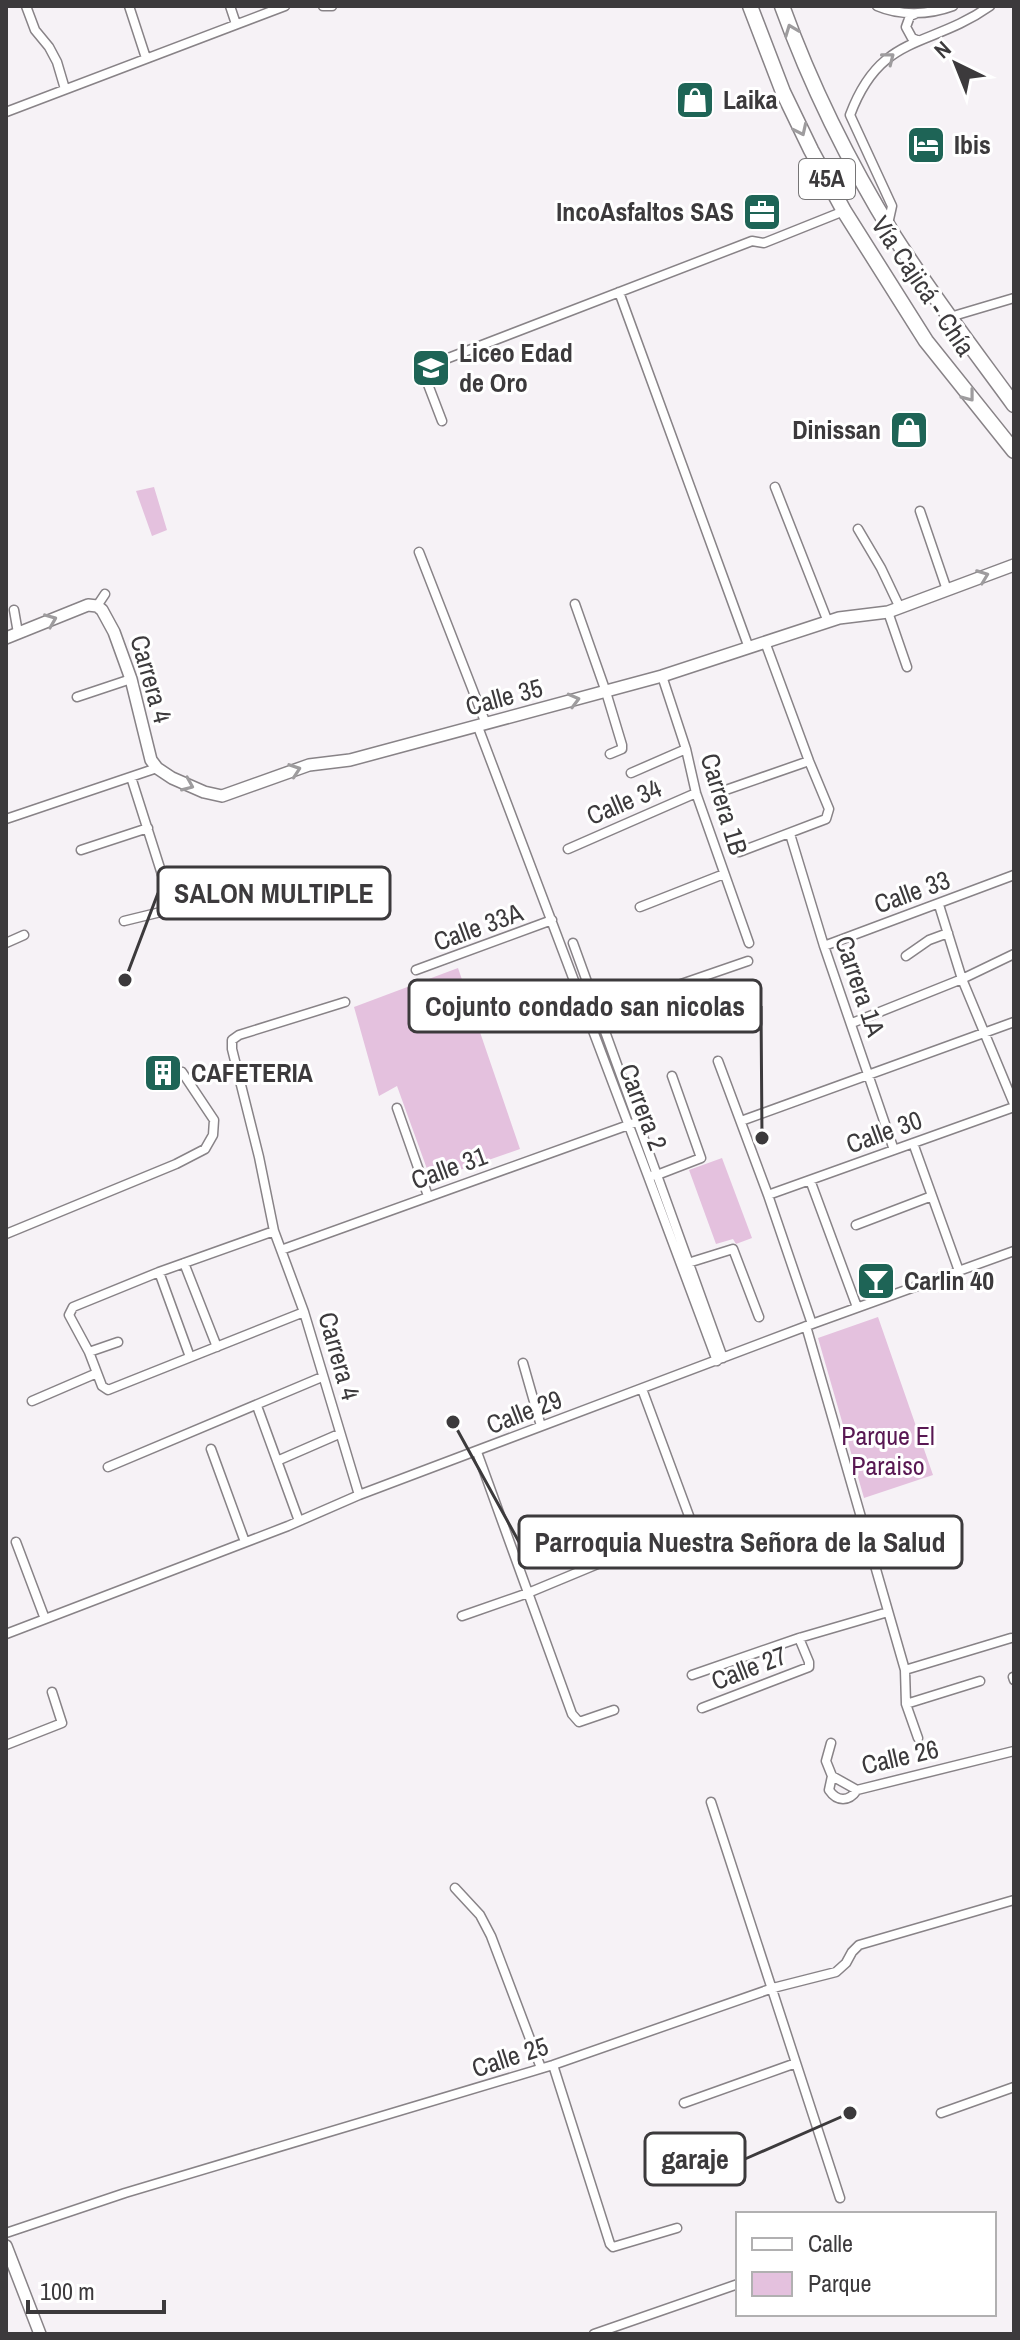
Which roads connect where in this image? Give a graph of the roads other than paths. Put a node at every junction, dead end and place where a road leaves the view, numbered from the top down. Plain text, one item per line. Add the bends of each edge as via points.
1 (26, 6) edge
2 (129, 6) edge
3 (230, 6) edge
4 (285, 6) edge
5 (323, 6) edge
6 (332, 6) edge
7 (750, 6) edge
8 (782, 6) edge
9 (877, 6) edge
10 (953, 6) edge
11 (990, 6) edge
12 (915, 13) junction
13 (236, 24) junction
14 (917, 40) junction
15 (146, 58) junction
16 (65, 89) junction
17 (6, 112) edge
18 (844, 211) junction
19 (888, 225) junction
20 (619, 292) junction
21 (1014, 298) edge
22 (950, 317) junction
23 (1014, 405) edge
24 (442, 421) dead end
25 (1014, 451) edge
26 (775, 487) dead end
27 (920, 511) dead end
28 (858, 529) dead end
29 (419, 552) dead end
30 (1014, 565) edge
31 (947, 590) junction
32 (105, 594) dead end
33 (575, 604) dead end
34 (97, 606) junction
35 (900, 608) junction
36 (14, 610) dead end
37 (888, 612) junction
38 (828, 622) junction
39 (18, 633) junction
40 (6, 638) edge
41 (765, 642) junction
42 (749, 648) junction
43 (907, 667) dead end
44 (662, 676) junction
45 (131, 679) junction
46 (606, 692) junction
47 (77, 697) dead end
48 (482, 726) junction
49 (686, 749) junction
50 (610, 754) dead end
51 (809, 761) junction
52 (157, 768) junction
53 (631, 773) dead end
54 (131, 777) junction
55 (720, 792) dead end
56 (696, 793) junction
57 (6, 819) edge
58 (148, 828) junction
59 (790, 834) junction
60 (568, 849) dead end
61 (81, 850) dead end
62 (739, 852) dead end
63 (724, 874) junction
64 (1014, 875) edge
65 (939, 905) junction
66 (640, 907) dead end
67 (552, 920) junction
68 (124, 921) dead end
69 (948, 933) junction
70 (24, 935) dead end
71 (6, 943) edge
72 (573, 943) dead end
73 (749, 943) dead end
74 (824, 946) junction
75 (1014, 954) edge
76 (906, 956) dead end
77 (748, 961) dead end
78 (416, 970) dead end
79 (962, 979) junction
80 (345, 1002) dead end
81 (597, 1013) junction
82 (1014, 1022) edge
83 (852, 1023) junction
84 (986, 1032) junction
85 (606, 1052) junction
86 (718, 1061) dead end
87 (182, 1072) dead end
88 (870, 1075) junction
89 (672, 1076) dead end
90 (1014, 1105) edge
91 (397, 1108) dead end
92 (741, 1121) junction
93 (634, 1123) junction
94 (913, 1143) junction
95 (894, 1150) junction
96 (652, 1175) junction
97 (810, 1180) junction
98 (768, 1195) junction
99 (428, 1196) junction
100 (932, 1196) junction
101 (856, 1225) dead end
102 (274, 1231) junction
103 (6, 1234) edge
104 (281, 1250) junction
105 (1014, 1251) edge
106 (184, 1263) junction
107 (688, 1263) junction
108 (959, 1271) junction
109 (159, 1272) junction
110 (857, 1307) junction
111 (304, 1312) junction
112 (759, 1317) dead end
113 (809, 1325) junction
114 (118, 1342) dead end
115 (217, 1347) junction
116 (89, 1352) junction
117 (190, 1357) junction
118 (720, 1359) junction
119 (523, 1363) dead end
120 (97, 1373) junction
121 (322, 1377) junction
122 (642, 1389) junction
123 (32, 1401) dead end
124 (257, 1406) junction
125 (541, 1426) junction
126 (339, 1434) junction
127 (211, 1449) dead end
128 (477, 1452) junction
129 (277, 1461) junction
130 (108, 1467) dead end
131 (359, 1495) junction
132 (299, 1521) junction
133 (615, 1523) dead end
134 (692, 1524) dead end
135 (16, 1542) dead end
136 (245, 1542) junction
137 (528, 1593) junction
138 (888, 1612) junction
139 (462, 1616) dead end
140 (45, 1619) junction
141 (6, 1634) edge
142 (799, 1638) junction
143 (1011, 1638) dead end
144 (905, 1670) junction
145 (692, 1675) dead end
146 (980, 1681) dead end
147 (52, 1692) dead end
148 (906, 1704) junction
149 (702, 1708) dead end
150 (614, 1710) dead end
151 (918, 1738) dead end
152 (831, 1743) dead end
153 (6, 1745) edge
154 (1014, 1751) edge
155 (832, 1776) junction
156 (857, 1790) junction
157 (711, 1802) dead end
158 (455, 1888) dead end
159 (1014, 1900) edge
160 (773, 1988) junction
161 (796, 2063) junction
162 (553, 2065) junction
163 (541, 2068) junction
164 (1014, 2087) edge
165 (684, 2103) dead end
166 (941, 2113) dead end
167 (840, 2198) dead end
168 (677, 2228) dead end
169 (6, 2233) edge
170 (6, 2246) edge
171 (9, 2263) edge
172 (736, 2285) edge
173 (40, 2334) edge
174 (594, 2334) edge

1 - 16 street via 57,62
2 - 15 street
3 - 13 street
4 - 13 street
5 - 6 street
7 -> 18 highway, Vía Cajicá - Chía / 45A via 783,92
19 -> 8 highway, 45A via 818,95
9 - 12 street
10 - 12 street
11 - 14 street via 961,24
12 - 14 street via 906,27
13 - 15 street
19 -> 14 street via 892,206 850,115 876,68
15 - 16 street
16 - 17 street
18 - 20 street
18 -> 25 highway, Vía Cajicá - Chía / 45A via 926,341
19 - 22 highway, 45A
20 - 24 street via 425,367
20 - 42 street
21 - 22 street
22 - 23 highway, 45A
26 - 38 street
27 - 31 street
28 - 35 street
29 - 48 street, Carrera 2
31 -> 30 street, Calle 35
31 - 35 street, Calle 35
32 - 34 street
33 - 46 street
39 -> 34 street
34 - 45 street, Carrera 4 via 114,632
35 - 37 street, Calle 35
36 - 39 street
37 - 38 street, Calle 35
37 - 43 street
38 - 41 street, Calle 35
39 - 40 street
41 - 42 street, Calle 35
41 - 51 street
42 - 44 street, Calle 35
44 - 46 street, Calle 35
44 - 49 street, Carrera 1B
45 - 47 street
45 - 52 street, Carrera 4
48 -> 46 street, Calle 35
46 - 50 street via 623,747
52 -> 48 street, Calle 35 via 188,786 222,796 309,765 350,760
48 - 67 street, Carrera 2
49 - 53 street
49 - 56 street, Carrera 1B
51 - 55 street
51 - 59 street via 828,815
52 - 54 street
54 - 57 street
54 - 58 street
56 - 60 street, Calle 34
56 - 63 street, Carrera 1B
58 - 61 street
58 - 68 street via 173,909
59 - 62 street
59 - 74 street, Carrera 1A
63 - 66 street
63 - 73 street, Carrera 1B
64 - 65 street, Calle 33
65 - 69 street
65 - 74 street, Calle 33
67 - 78 street, Calle 33A
67 - 85 street, Carrera 2
69 - 76 street
69 - 79 street
70 - 71 street
72 - 81 street
74 - 83 street, Carrera 1A
75 - 79 street
77 - 81 street
79 - 83 street
79 - 84 street
80 - 102 street, Carrera 4 via 232,1040
81 - 85 street
82 - 84 street
83 - 88 street, Carrera 1A
84 - 88 street
84 - 90 street
85 - 93 street, Carrera 2
86 - 92 street
87 - 103 street via 214,1120 205,1149
88 - 92 street
88 - 95 street, Carrera 1A
89 - 96 street via 701,1158
90 - 94 street, Calle 30
91 - 99 street
92 - 98 street
93 - 96 street, Carrera 2
93 - 99 street, Calle 31
94 - 95 street, Calle 30
94 - 100 street
95 - 97 street, Calle 30
96 - 107 street, Carrera 2
96 - 118 street via 662,1217
97 - 98 street, Calle 30
97 - 110 street
98 - 113 street
99 - 104 street, Calle 31
100 - 101 street
100 - 108 street
102 - 104 street, Carrera 4
102 - 106 street
104 - 111 street, Carrera 4
105 - 108 street, Calle 29
106 - 109 street
106 - 115 street
107 - 112 street via 733,1249
107 - 118 street, Carrera 2
108 - 110 street, Calle 29
109 - 116 street via 73,1307 69,1315
109 - 117 street
110 - 113 street, Calle 29
111 - 115 street
111 - 121 street, Carrera 4
113 - 118 street, Calle 29
113 - 138 street
114 - 116 street
115 - 117 street
116 - 120 street
117 - 120 street via 106,1390
118 - 122 street, Calle 29
119 - 125 street
120 - 123 street
121 - 124 street
121 - 126 street, Carrera 4
122 - 125 street, Calle 29
122 - 134 street
124 - 129 street
124 - 130 street
125 - 128 street, Calle 29
126 - 129 street
126 - 131 street, Carrera 4
127 - 136 street
128 - 131 street, Calle 29
128 - 137 street
129 - 132 street
131 - 132 street, Calle 29
132 - 136 street, Calle 29
133 - 137 street via 624,1545 617,1556
135 - 140 street
136 - 140 street, Calle 29
137 - 139 street
137 - 150 street via 572,1714 579,1722
138 - 142 street
138 - 144 street
140 - 141 street, Calle 29
142 - 145 street
142 - 149 street, Calle 27 via 809,1667
143 - 144 street
144 - 148 street
146 - 148 street
147 - 153 street via 62,1723
148 - 151 street
152 - 155 street, Calle 26 via 826,1761
154 - 156 street, Calle 26
155 - 156 street, Calle 26
155 - 156 street via 829,1790 839,1800
157 - 160 street
158 - 163 street via 491,1936
159 - 160 street, Calle 25 via 859,1945 836,1972
160 - 161 street
160 - 162 street, Calle 25
161 - 165 street
161 - 167 street
162 - 163 street, Calle 25
162 - 168 street via 610,2244
163 - 169 street, Calle 25
164 - 166 street
170 - 171 street
171 - 173 street
172 - 174 street

